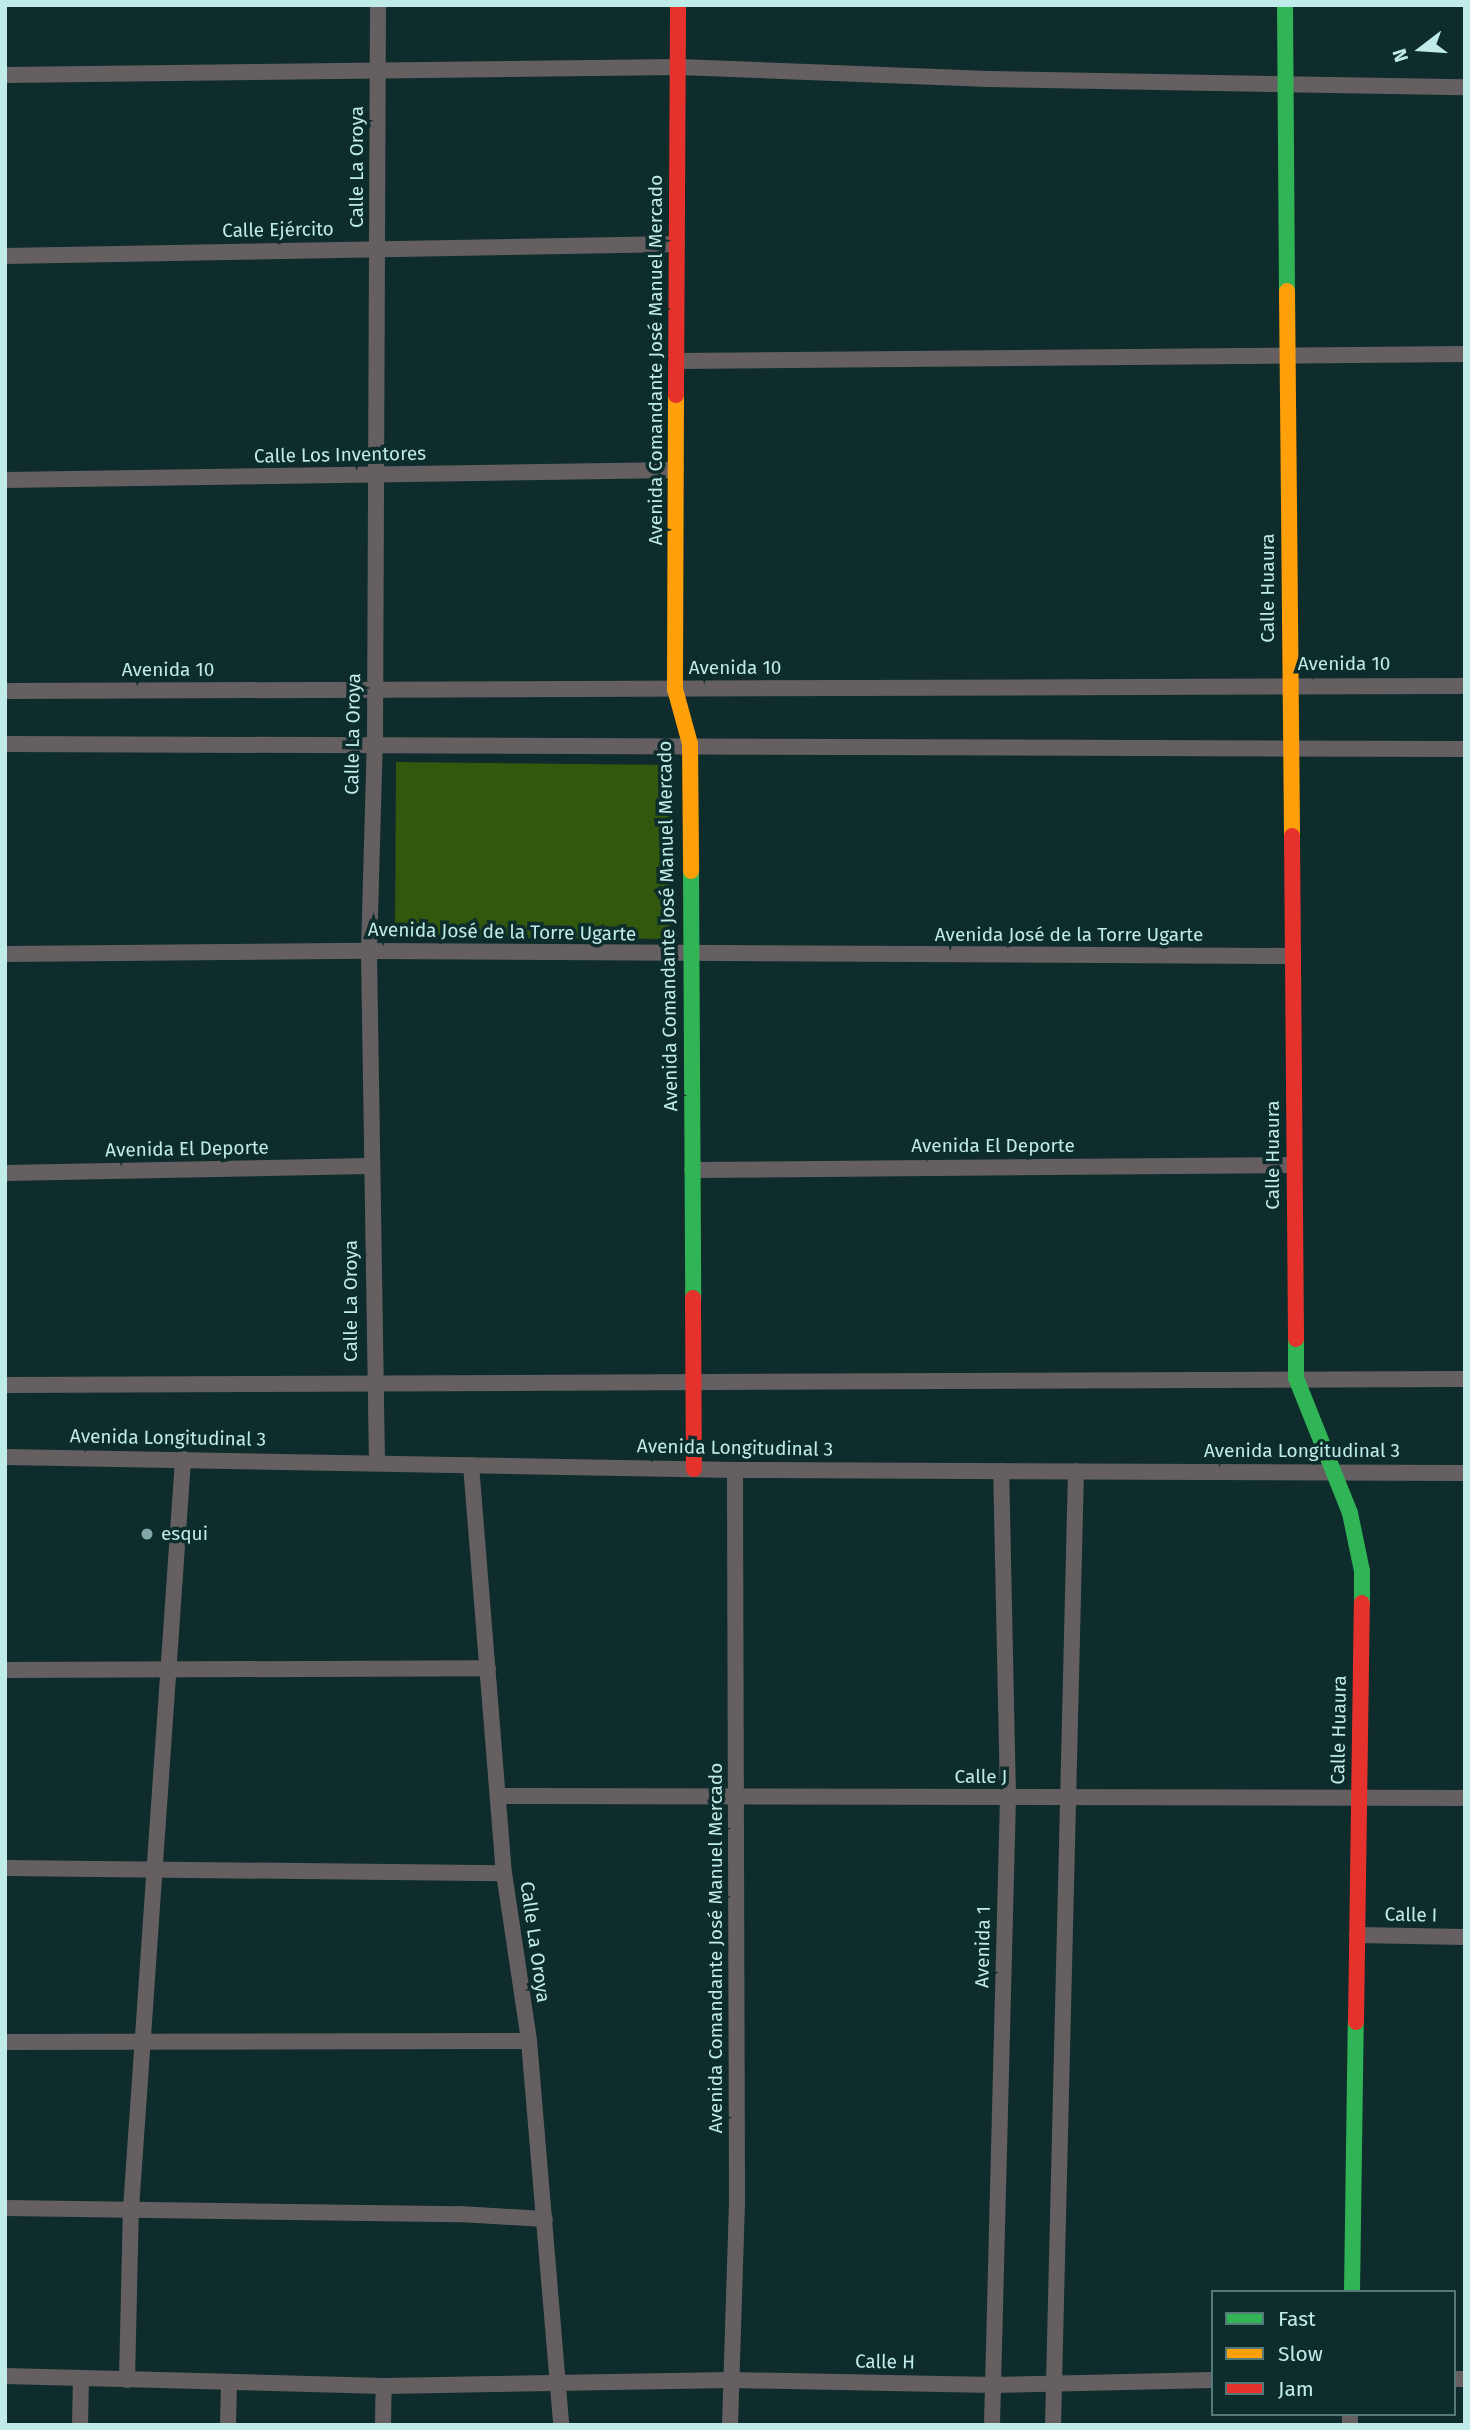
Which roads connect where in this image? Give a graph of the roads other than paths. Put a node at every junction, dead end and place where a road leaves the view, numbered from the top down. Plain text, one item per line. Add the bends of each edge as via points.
1 (378, 5) edge
2 (678, 5) edge
3 (1285, 5) edge
4 (679, 67) junction
5 (378, 71) junction
6 (5, 75) edge
7 (1285, 86) junction
8 (1465, 87) edge
9 (677, 244) junction
10 (377, 249) junction
11 (5, 256) edge
12 (1287, 354) junction
13 (1465, 355) edge
14 (677, 361) junction
15 (676, 470) junction
16 (376, 476) junction
17 (5, 480) edge
18 (1290, 684) junction
19 (1465, 686) edge
20 (675, 689) junction
21 (375, 690) junction
22 (5, 691) edge
23 (375, 742) junction
24 (5, 744) edge
25 (690, 744) junction
26 (1291, 748) junction
27 (1465, 749) edge
28 (369, 951) junction
29 (5, 954) edge
30 (691, 954) junction
31 (1292, 956) junction
32 (1294, 1165) junction
33 (370, 1166) junction
34 (692, 1170) junction
35 (5, 1173) edge
36 (1296, 1378) junction
37 (1465, 1379) edge
38 (693, 1381) junction
39 (5, 1385) edge
40 (372, 1385) junction
41 (5, 1457) edge
42 (183, 1459) junction
43 (377, 1463) junction
44 (471, 1465) junction
45 (694, 1469) junction
46 (735, 1470) junction
47 (1000, 1471) junction
48 (1076, 1471) junction
49 (1330, 1472) junction
50 (1465, 1473) edge
51 (488, 1668) junction
52 (5, 1670) edge
53 (168, 1670) junction
54 (498, 1796) junction
55 (1359, 1796) junction
56 (737, 1797) junction
57 (1008, 1798) junction
58 (1069, 1798) junction
59 (1465, 1798) edge
60 (5, 1868) edge
61 (154, 1870) junction
62 (504, 1874) junction
63 (1357, 1935) junction
64 (1465, 1937) edge
65 (529, 2041) junction
66 (5, 2042) edge
67 (143, 2045) junction
68 (5, 2207) edge
69 (131, 2209) junction
70 (545, 2219) junction
71 (1352, 2290) edge
72 (5, 2376) edge
73 (81, 2378) junction
74 (127, 2380) junction
75 (731, 2380) junction
76 (1211, 2381) edge
77 (229, 2383) junction
78 (1053, 2383) junction
79 (557, 2384) junction
80 (993, 2385) junction
81 (384, 2386) junction
82 (80, 2425) edge
83 (228, 2425) edge
84 (383, 2425) edge
85 (561, 2425) edge
86 (730, 2425) edge
87 (992, 2425) edge
88 (1053, 2425) edge

1 - 5 street, Calle La Oroya
2 - 4 street, Avenida Comandante José Manuel Mercado
3 - 7 street, Calle Huaura
4 - 5 street
4 - 7 street
4 - 9 street, Avenida Comandante José Manuel Mercado
5 - 6 street
5 - 10 street, Calle La Oroya
7 - 8 street
7 - 12 street, Calle Huaura
9 - 10 street, Calle Ejército
9 - 14 street, Avenida Comandante José Manuel Mercado
10 - 11 street, Calle Ejército
10 - 16 street, Calle La Oroya
12 - 13 street
12 - 14 street
12 - 18 street, Calle Huaura
14 - 15 street, Avenida Comandante José Manuel Mercado
15 - 16 street, Calle Los Inventores
15 - 20 street, Avenida Comandante José Manuel Mercado
16 - 17 street, Calle Los Inventores
16 - 21 street, Calle La Oroya
18 - 19 street, Avenida 10
18 - 20 street, Avenida 10
18 - 26 street, Calle Huaura
20 - 21 street, Avenida 10
20 - 25 street, Avenida Comandante José Manuel Mercado
21 - 22 street, Avenida 10
21 - 23 street, Calle La Oroya
23 - 24 street
23 - 25 street
23 - 28 street, Calle La Oroya
25 - 26 street
25 - 30 street, Avenida Comandante José Manuel Mercado
26 - 27 street
26 - 31 street, Calle Huaura
28 - 29 street, Avenida José de la Torre Ugarte
28 - 30 street, Avenida José de la Torre Ugarte
28 - 33 street, Calle La Oroya
30 - 31 street, Avenida José de la Torre Ugarte
30 - 34 street, Avenida Comandante José Manuel Mercado
31 - 32 street, Calle Huaura
32 - 34 street, Avenida El Deporte
32 - 36 street, Calle Huaura
33 - 35 street, Avenida El Deporte
33 - 40 street, Calle La Oroya
34 - 38 street, Avenida Comandante José Manuel Mercado
36 - 37 street
36 - 38 street
36 - 49 street, Calle Huaura
38 - 40 street
38 - 45 street, Avenida Comandante José Manuel Mercado
39 - 40 street
40 - 43 street, Calle La Oroya
41 - 42 street, Avenida Longitudinal 3
42 - 43 street, Avenida Longitudinal 3
42 - 53 street
43 - 44 street, Avenida Longitudinal 3
44 - 45 street, Avenida Longitudinal 3
44 - 51 street, Calle La Oroya
45 - 46 street, Avenida Longitudinal 3
46 - 47 street, Avenida Longitudinal 3
46 - 56 street, Avenida Comandante José Manuel Mercado
47 - 48 street, Avenida Longitudinal 3
47 - 57 street, Avenida 1
48 - 49 street, Avenida Longitudinal 3
48 - 58 street
49 - 50 street, Avenida Longitudinal 3
49 - 55 street, Calle Huaura via 1350,1513 1362,1571
51 - 53 street
51 - 54 street, Calle La Oroya
52 - 53 street
53 - 61 street
54 - 56 street, Calle J
54 - 62 street, Calle La Oroya
55 - 58 street, Calle J
55 - 59 street, Calle J
55 - 63 street, Calle Huaura
56 - 57 street, Calle J
56 - 75 street, Avenida Comandante José Manuel Mercado via 737,2200
57 - 58 street, Calle J
57 - 80 street, Avenida 1
58 - 78 street
60 - 61 street
61 - 62 street
61 - 67 street
62 - 65 street, Calle La Oroya
63 - 64 street, Calle I
63 - 71 street, Calle Huaura
65 - 67 street
65 - 70 street, Calle La Oroya
66 - 67 street
67 - 69 street
68 - 69 street
69 - 70 street
69 - 74 street
70 - 79 street, Calle La Oroya
72 - 73 street, Calle H
73 - 74 street, Calle H
73 - 82 street
74 - 77 street, Calle H
75 - 79 street, Calle H
75 - 80 street, Calle H
75 - 86 street, Avenida Comandante José Manuel Mercado
76 - 78 street, Calle H
77 - 81 street, Calle H
77 - 83 street
78 - 80 street, Calle H
78 - 88 street
79 - 81 street, Calle H
79 - 85 street, Calle La Oroya
80 - 87 street, Avenida 1
81 - 84 street

